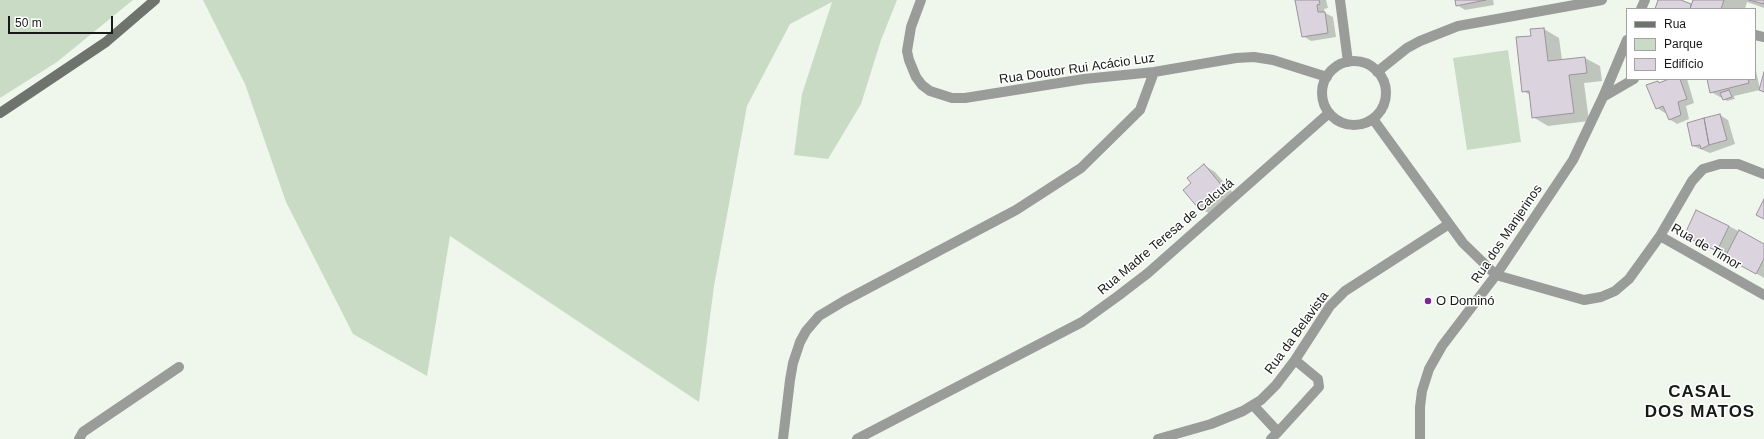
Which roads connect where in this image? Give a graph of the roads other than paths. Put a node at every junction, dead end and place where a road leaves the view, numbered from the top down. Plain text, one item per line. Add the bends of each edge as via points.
1 (155, 0) edge
2 (921, 0) edge
3 (1340, 0) edge
4 (1602, 0) edge
5 (1626, 42) edge
6 (1348, 62) junction
7 (1154, 72) junction
8 (1378, 72) junction
9 (1327, 77) junction
10 (1632, 80) edge
11 (1603, 97) junction
12 (0, 113) edge
13 (1329, 113) junction
14 (1373, 119) junction
15 (1764, 174) edge
16 (1449, 224) junction
17 (1660, 236) junction
18 (1496, 275) junction
19 (1764, 295) edge
20 (1295, 360) junction
21 (178, 367) dead end
22 (1253, 404) junction
23 (1275, 436) edge
24 (79, 439) edge
25 (783, 439) edge
26 (857, 439) edge
27 (1158, 439) edge
28 (1420, 439) edge

1 - 12 main road via 106,42
2 - 7 street, Rua Doutor Rui Acácio Luz via 911,27 907,51 916,77 922,85 940,95 966,98 1084,79
3 - 6 street
4 - 8 street via 1458,26 1407,48
5 - 11 street, Rua dos Manjerinos
6 - 8 street via 1369,65
6 - 9 street via 1339,65
7 - 9 street, Rua Doutor Rui Acácio Luz via 1254,57 1291,64
7 - 25 street via 1140,110 1081,168 1016,210 819,316 806,331 793,363
8 - 14 street via 1383,81 1385,96 1380,111
9 - 13 street via 1322,95
10 - 11 street
11 - 18 street, Rua dos Manjerinos via 1573,160
13 - 14 street via 1345,124 1355,125
13 - 26 street, Rua Madre Teresa de Calcutá via 1148,273 1082,322
14 - 16 street
15 - 17 street via 1738,164 1720,164 1703,169 1692,181
16 - 18 street via 1463,243
16 - 20 street, Rua da Belavista via 1345,291 1330,306
17 - 18 street, Rua de Timor via 1629,279 1615,291 1601,297 1584,300
17 - 19 street, Rua de Timor
18 - 28 street, Rua dos Manjerinos via 1442,346 1429,369 1422,390
20 - 22 street, Rua da Belavista via 1276,386
20 - 23 street via 1318,379 1319,387
21 - 24 street via 83,432
22 - 23 street
22 - 27 street, Rua da Belavista via 1243,411 1211,424

